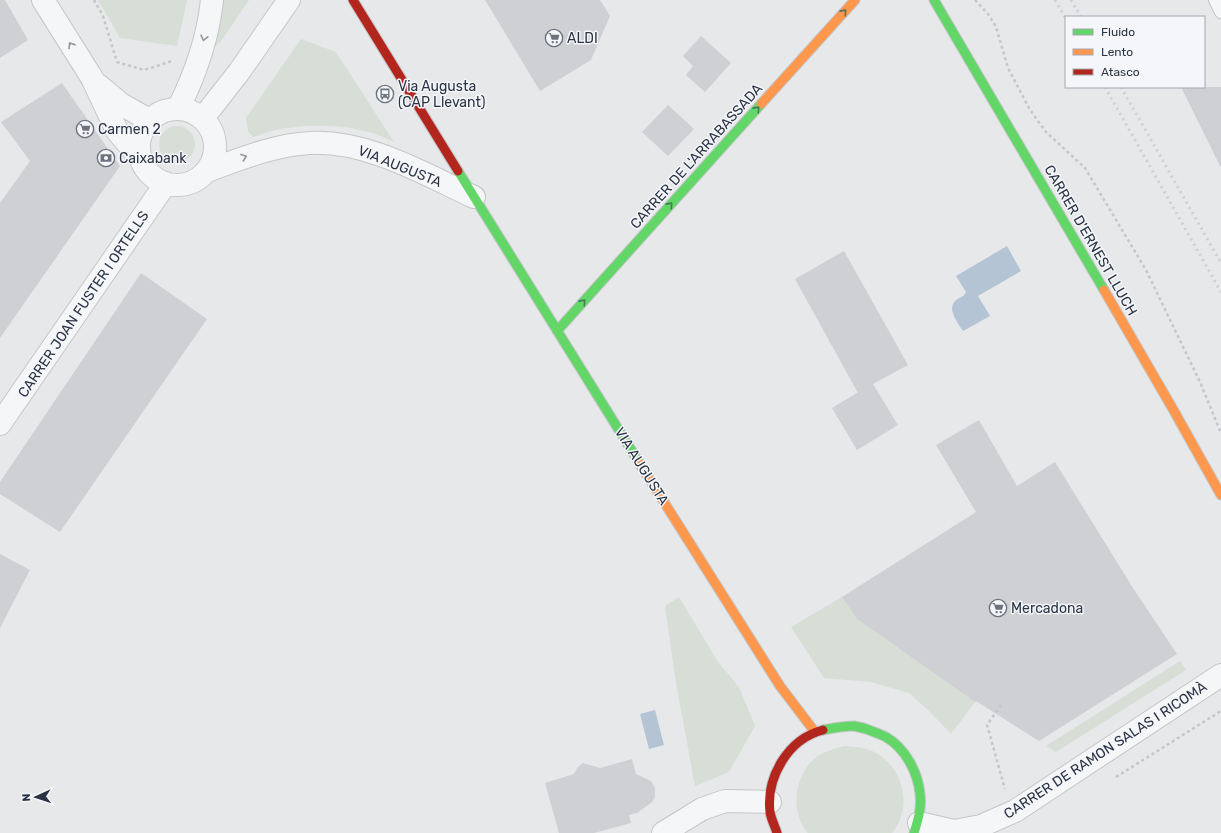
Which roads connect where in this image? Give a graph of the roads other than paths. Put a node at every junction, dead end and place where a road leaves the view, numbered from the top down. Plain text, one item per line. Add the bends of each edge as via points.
1 (43, 0) edge
2 (212, 0) edge
3 (289, 0) edge
4 (353, 0) edge
5 (855, 0) edge
6 (934, 0) edge
7 (1215, 0) edge
8 (1221, 12) edge
9 (92, 78) junction
10 (178, 109) junction
11 (202, 118) junction
12 (149, 120) junction
13 (141, 159) junction
14 (207, 171) junction
15 (166, 183) junction
16 (474, 197) junction
17 (557, 331) junction
18 (0, 424) edge
19 (1221, 494) edge
20 (1221, 675) edge
21 (815, 732) junction
22 (770, 802) junction
23 (917, 828) edge
24 (662, 833) edge
25 (777, 833) edge

9 -> 1 street
2 -> 10 street via 200,55
3 - 11 street via 239,72
4 - 16 main road, VIA AUGUSTA
17 -> 5 main road, CARRER DE L'ARRABASSADA
6 - 19 main road, CARRER D'ERNEST LLUCH
7 - 8 lane
9 - 12 street via 121,104
9 - 13 street via 117,131
10 - 11 street via 184,109
10 - 12 street via 172,108 158,113
11 - 14 street via 214,138 214,156
12 - 13 street via 141,132 138,147
13 - 15 street via 152,176
14 - 15 street via 196,180 184,184
14 -> 16 street, VIA AUGUSTA via 281,147 331,143 369,151 394,160
15 - 18 street, CARRER JOAN FUSTER I ORTELLS
16 - 17 main road, VIA AUGUSTA
17 - 21 main road, VIA AUGUSTA via 780,686
20 - 23 street, CARRER DE RAMON SALAS I RICOMÀ via 1015,810 981,826 954,831
21 - 22 main road via 788,752 779,765 772,781
21 - 23 main road via 844,726 860,727 887,738 900,749 919,781 922,802
22 - 24 street via 725,802 702,809
22 - 25 main road via 770,813

